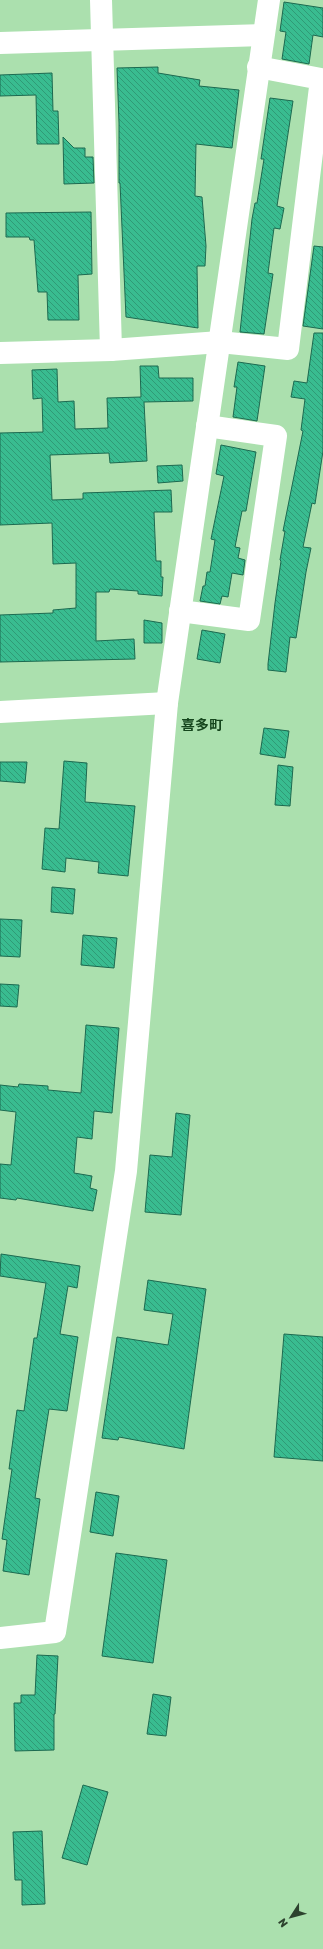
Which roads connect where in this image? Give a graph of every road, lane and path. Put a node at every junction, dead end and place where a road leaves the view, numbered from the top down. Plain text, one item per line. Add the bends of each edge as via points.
1 (101, 0) edge
2 (269, 0) edge
3 (263, 35) junction
4 (102, 39) junction
5 (0, 43) edge
6 (258, 67) junction
7 (220, 342) junction
8 (111, 350) junction
9 (0, 353) edge
10 (208, 426) junction
11 (180, 611) junction
12 (167, 703) junction
13 (0, 712) edge
14 (0, 1638) edge

1 - 4 street
2 - 3 street
3 - 4 street
3 - 6 street
4 - 5 street
4 - 8 street
6 - 7 street
6 - 7 street via 321,78 288,349
7 - 8 street
7 - 10 street
8 - 9 street
10 - 11 street
10 - 11 street via 276,436 249,620
11 - 12 street
12 - 13 street
12 - 14 street via 126,1171 54,1632

